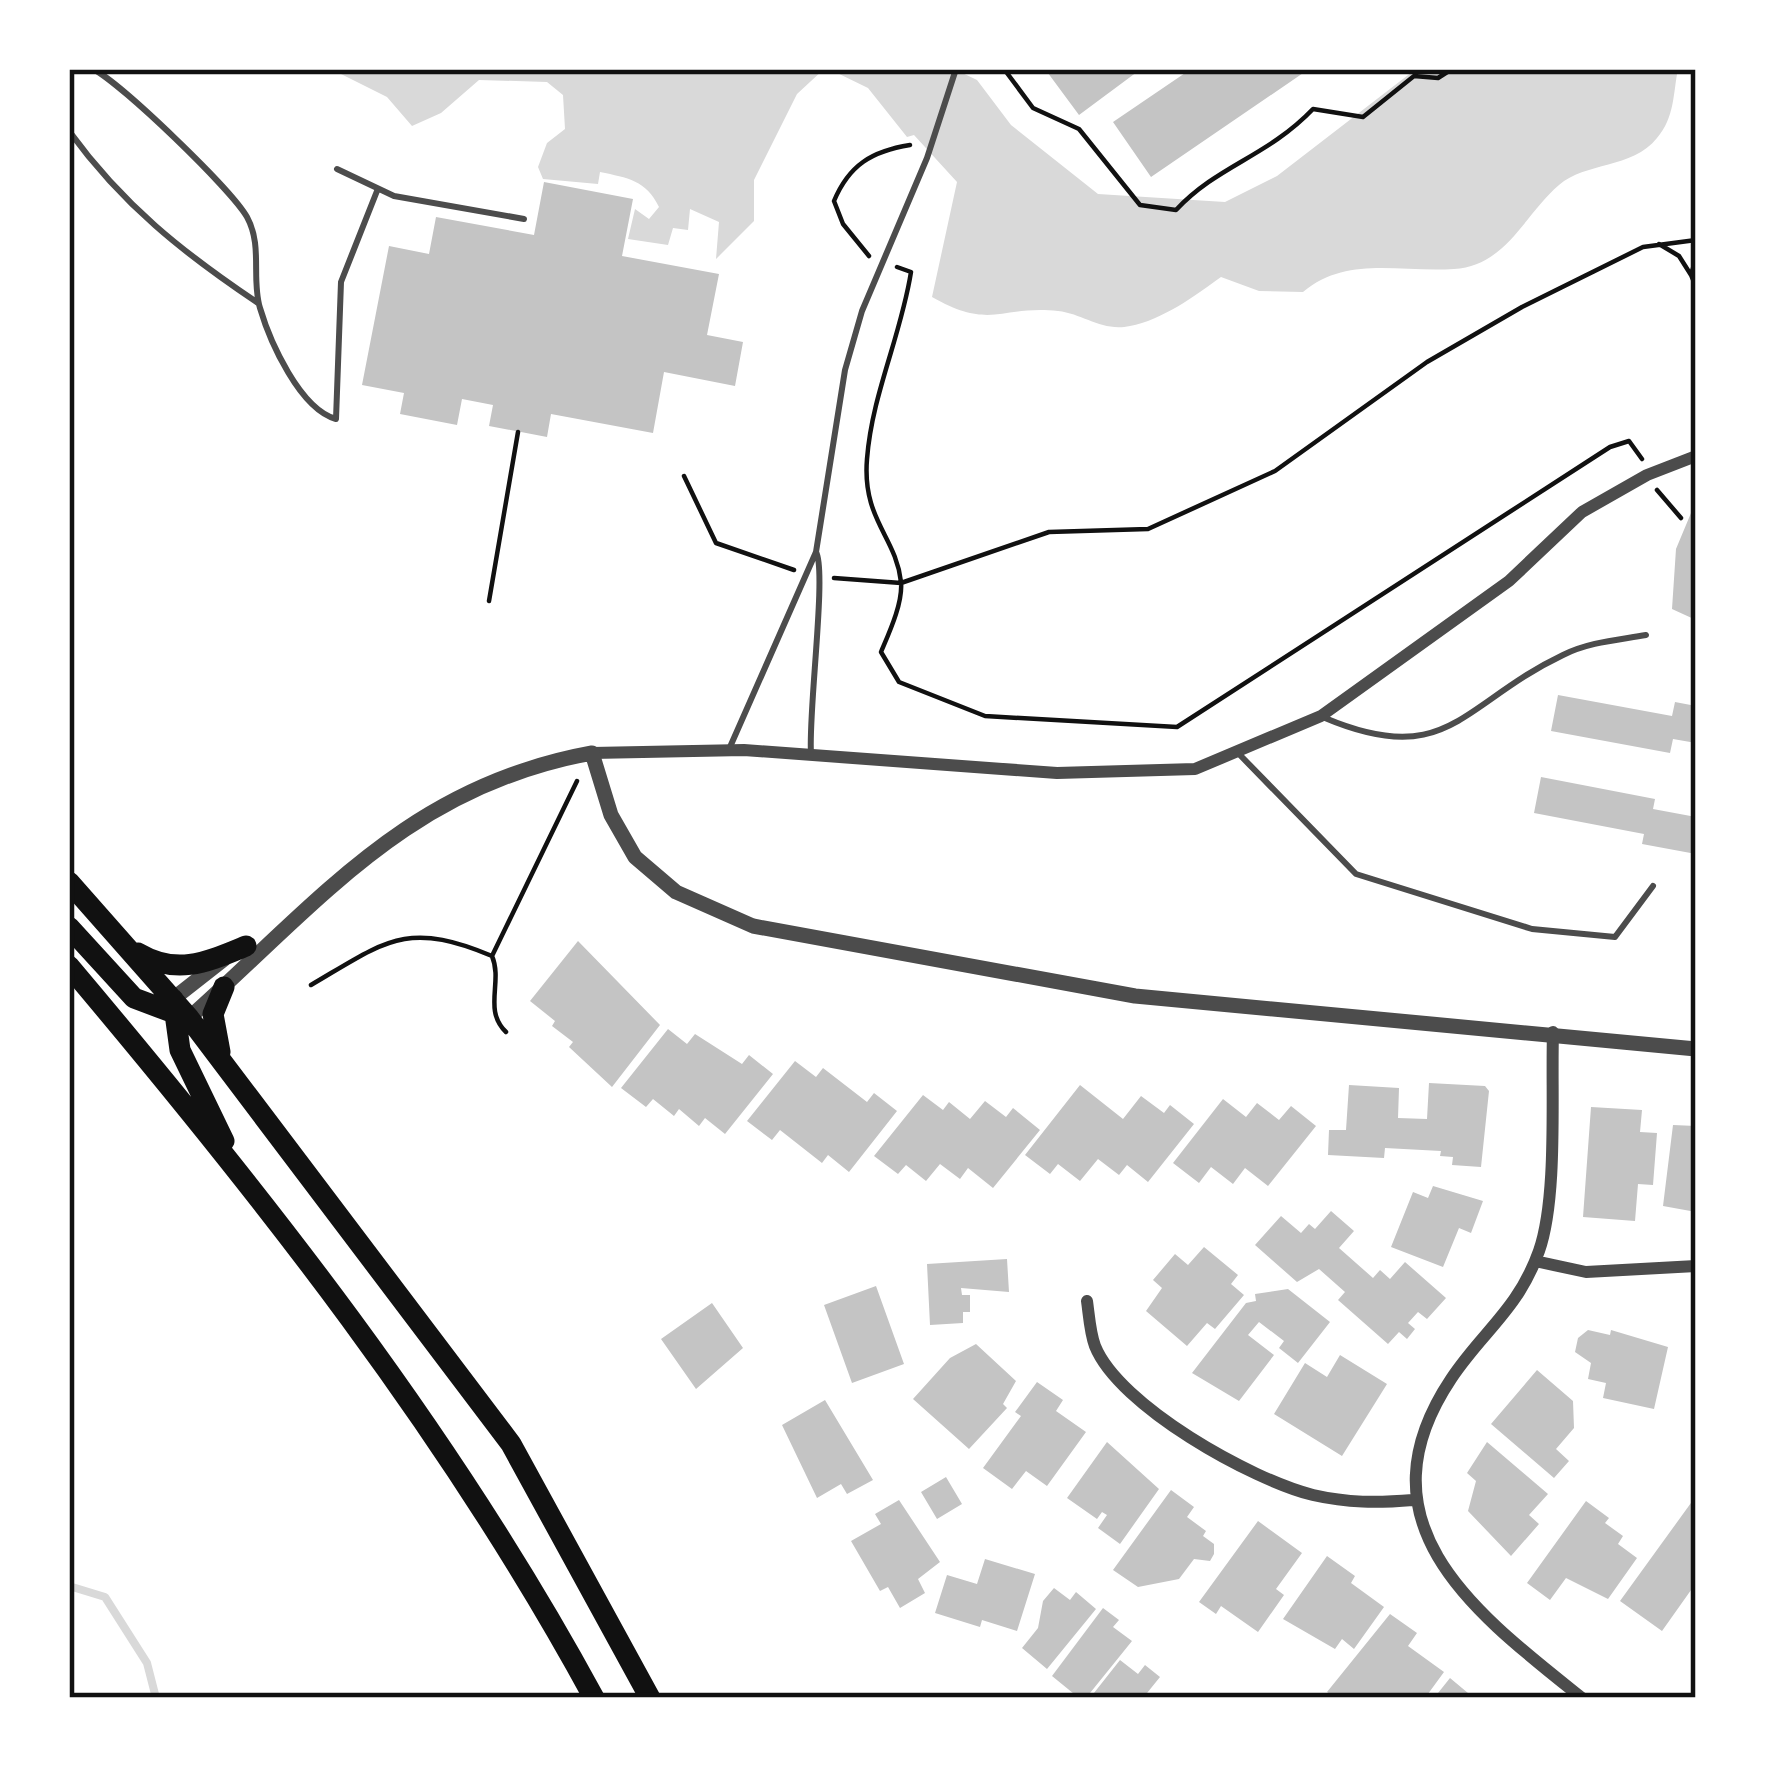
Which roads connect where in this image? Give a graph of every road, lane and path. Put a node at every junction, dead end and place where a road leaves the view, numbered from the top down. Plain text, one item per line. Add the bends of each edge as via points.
1 (93, 69) edge
2 (956, 69) edge
3 (1004, 69) edge
4 (1452, 69) edge
5 (69, 131) edge
6 (910, 146) dead end
7 (337, 169) dead end
8 (376, 191) junction
9 (524, 219) dead end
10 (1696, 240) edge
11 (1659, 244) junction
12 (1696, 258) edge
13 (881, 261) junction
14 (1691, 275) junction
15 (1696, 287) edge
16 (258, 303) junction
17 (518, 431) dead end
18 (1696, 456) edge
19 (684, 476) dead end
20 (1647, 476) junction
21 (1681, 518) dead end
22 (816, 551) junction
23 (806, 574) junction
24 (822, 578) junction
25 (901, 583) junction
26 (488, 601) dead end
27 (1646, 635) dead end
28 (1322, 716) junction
29 (728, 750) junction
30 (592, 753) junction
31 (811, 754) junction
32 (1239, 754) junction
33 (69, 882) edge
34 (1653, 886) dead end
35 (69, 927) edge
36 (279, 928) junction
37 (128, 946) junction
38 (246, 946) junction
39 (492, 956) junction
40 (69, 966) edge
41 (310, 986) dead end
42 (224, 987) junction
43 (178, 1010) junction
44 (506, 1032) dead end
45 (1553, 1032) junction
46 (1696, 1049) edge
47 (224, 1064) junction
48 (242, 1179) junction
49 (1535, 1261) junction
50 (1696, 1266) edge
51 (1087, 1300) dead end
52 (1413, 1500) junction
53 (594, 1698) edge
54 (650, 1698) edge
55 (1582, 1698) edge

1 - 16 lane via 135,99 247,217
2 - 13 lane
3 - 4 path via 1033,108 1079,129 1140,206 1176,210 1194,191 1284,140 1313,109 1363,117 1414,76 1438,78
5 - 16 lane via 154,230
6 - 13 path via 878,150 844,177 834,201 866,255
7 - 8 lane
8 - 9 lane
8 - 16 lane via 341,282 336,418 313,407
10 - 11 path
11 - 14 path
11 - 25 path via 1522,307 1427,362 1275,471 1148,529 1048,532
12 - 14 path
13 - 22 lane via 845,370
13 - 25 path via 911,272 867,460 868,505
14 - 15 path
17 - 26 path
18 - 20 street
19 - 23 path via 716,543
20 - 21 path
20 - 25 path via 1629,441 1610,447 1177,728 985,716 898,682 881,652
20 - 28 street via 1582,512 1510,581
22 - 23 lane
22 - 24 lane
23 - 29 lane
24 - 25 path
24 - 31 lane
27 - 28 lane via 1564,654 1425,735 1387,740
28 - 32 street
29 - 30 street
29 - 31 street
30 - 36 street via 516,770 450,800
30 - 39 path
30 - 45 street via 611,815 635,857 676,892 726,918 1135,996
31 - 32 street via 1057,773 1195,769
32 - 34 lane via 1356,874 1532,929 1615,938
33 - 37 highway
35 - 43 highway via 134,998
36 - 38 street
36 - 42 street
37 - 38 highway via 178,968
37 - 43 highway
38 - 43 street
39 - 41 path via 447,937 390,939
39 - 44 path via 496,1023
40 - 48 highway
42 - 43 street
42 - 47 highway via 213,1014
43 - 47 highway
43 - 48 highway via 180,1050
45 - 46 street
45 - 49 street via 1546,1216
47 - 54 highway via 512,1444
48 - 53 highway via 382,1361 524,1568
49 - 50 street via 1586,1272
49 - 52 street via 1516,1300 1422,1424
51 - 52 street via 1096,1347 1114,1373 1144,1404 1223,1455 1309,1494 1363,1505
52 - 55 street via 1454,1582

